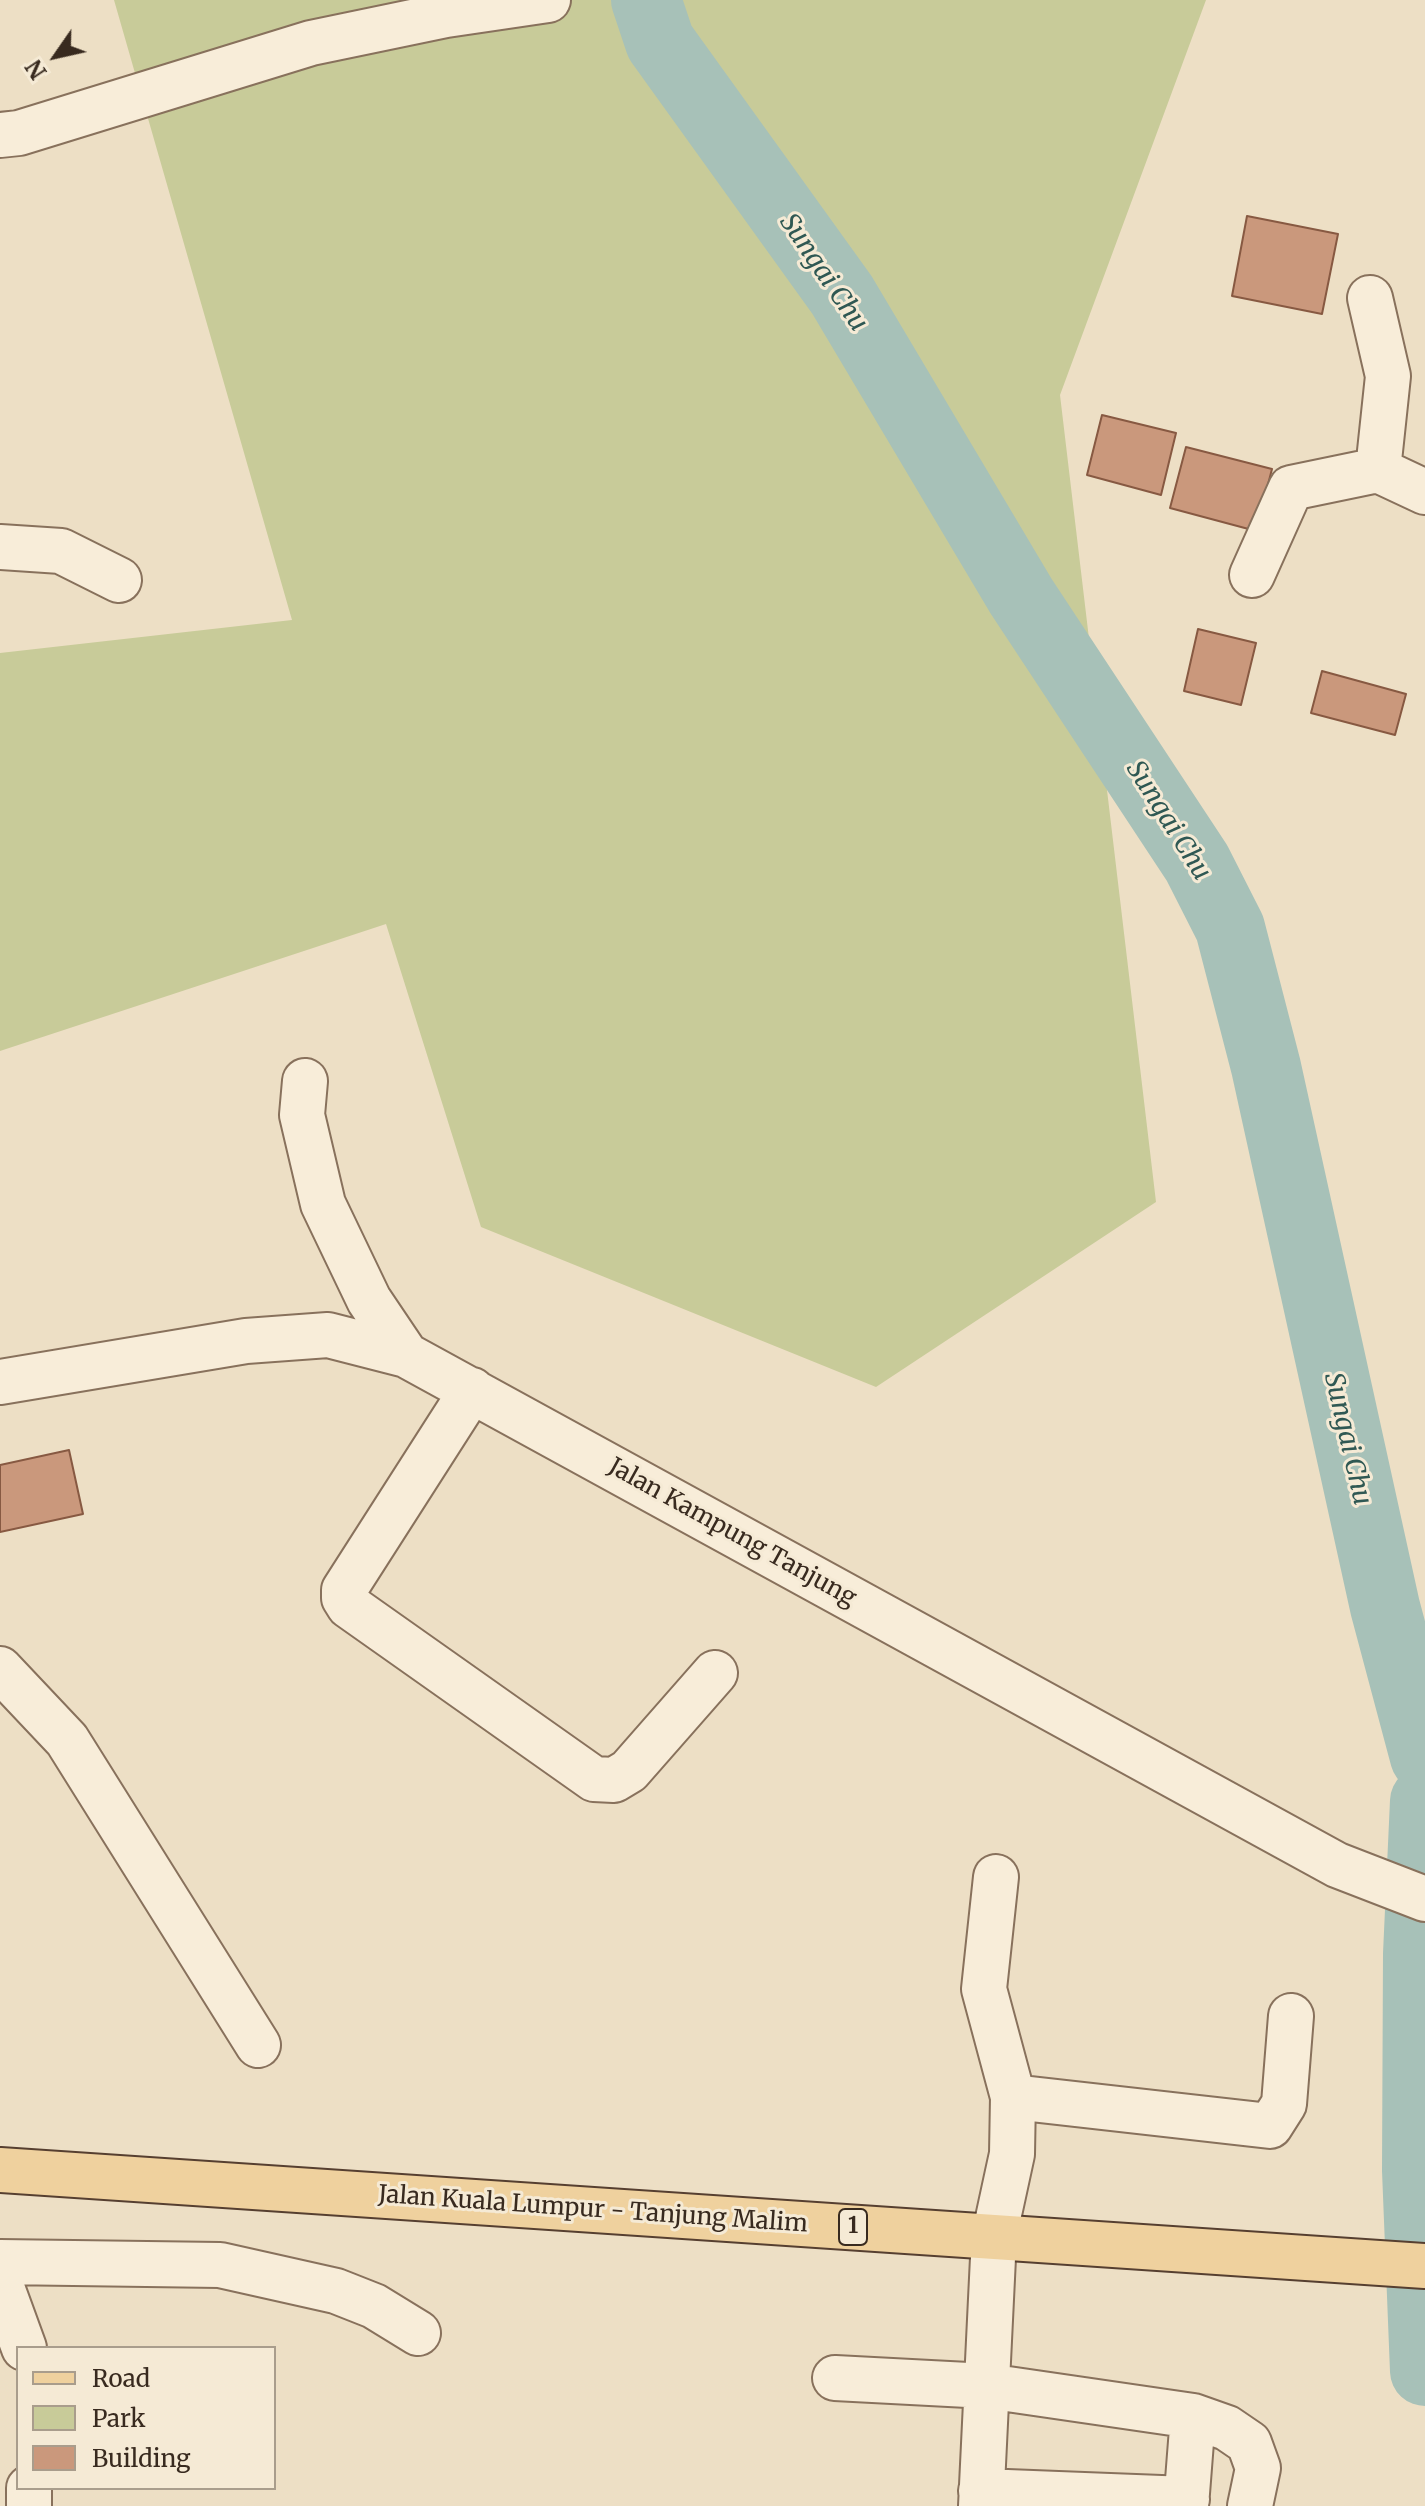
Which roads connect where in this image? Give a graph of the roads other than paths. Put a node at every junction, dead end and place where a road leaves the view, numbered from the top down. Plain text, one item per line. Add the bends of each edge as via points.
1 (548, 0) edge
2 (0, 135) edge
3 (1370, 298) dead end
4 (1378, 470) junction
5 (1425, 492) edge
6 (0, 547) edge
7 (1252, 575) dead end
8 (119, 580) dead end
9 (305, 1081) dead end
10 (406, 1355) junction
11 (0, 1382) edge
12 (472, 1390) junction
13 (0, 1669) edge
14 (715, 1673) dead end
15 (996, 1877) dead end
16 (1425, 1899) edge
17 (1291, 2016) dead end
18 (258, 2045) dead end
19 (1013, 2097) junction
20 (0, 2170) edge
21 (994, 2237) junction
22 (0, 2262) edge
23 (1425, 2266) edge
24 (0, 2282) edge
25 (418, 2333) dead end
26 (23, 2346) edge
27 (835, 2378) dead end
28 (987, 2386) junction
29 (1193, 2416) junction
30 (981, 2499) edge
31 (1187, 2503) edge
32 (1250, 2506) edge

1 - 2 street via 311,43
3 - 4 street via 1388,376
4 - 5 street
4 - 7 street via 1291,488
6 - 8 street via 61,551
9 - 10 street via 302,1115 323,1204 369,1300
10 - 11 street, Jalan Kampung Tanjung via 328,1335 246,1341
10 - 12 street, Jalan Kampung Tanjung
12 - 14 street via 344,1590 349,1606 594,1779 614,1780 629,1771
12 - 16 street, Jalan Kampung Tanjung via 1337,1865
13 - 18 street via 67,1740
15 - 19 street via 984,1989
17 - 19 street via 1284,2104 1270,2126
19 - 21 street via 1012,2154
20 - 21 main road, Jalan Kuala Lumpur - Tanjung Malim / 1
21 - 23 main road, Jalan Kuala Lumpur - Tanjung Malim / 1
21 - 28 street
22 - 25 street via 220,2265 336,2291
24 - 26 street
27 - 28 street
28 - 29 street
28 - 30 street
29 - 31 street
29 - 32 street via 1249,2443 1258,2468
30 - 31 street

